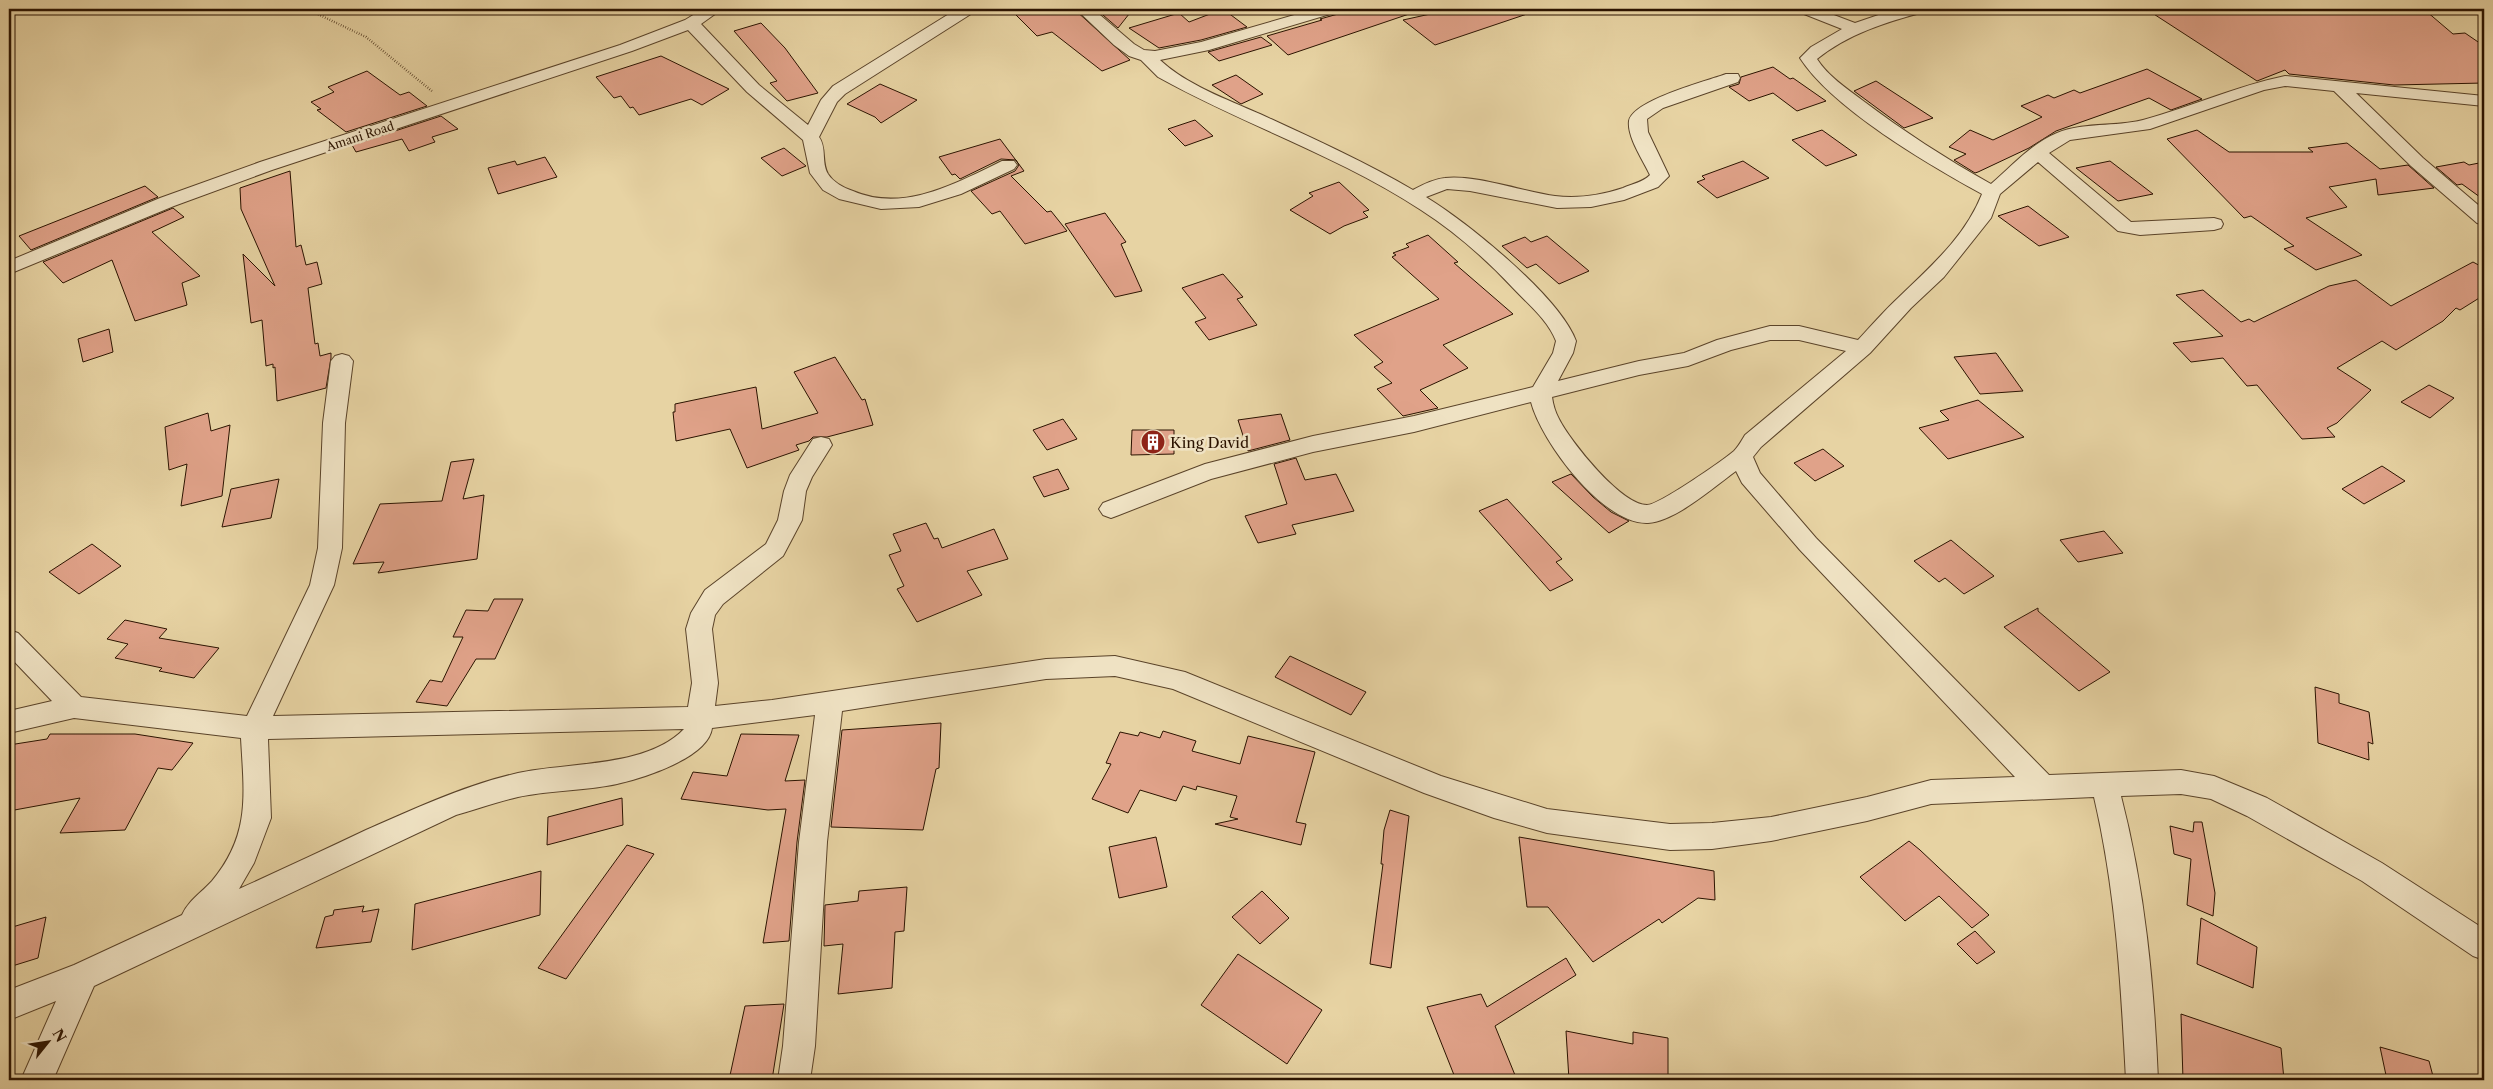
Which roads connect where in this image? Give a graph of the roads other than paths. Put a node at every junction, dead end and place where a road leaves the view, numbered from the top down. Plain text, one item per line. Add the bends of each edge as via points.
1 (714, 9) edge
2 (968, 9) edge
3 (1084, 9) edge
4 (1331, 9) edge
5 (1804, 9) edge
6 (1918, 9) edge
7 (2478, 9) edge
8 (2484, 11) edge
9 (691, 23) junction
10 (1858, 30) junction
11 (1146, 56) junction
12 (1732, 78) dead end
13 (2340, 87) junction
14 (2484, 102) edge
15 (810, 137) junction
16 (2038, 153) junction
17 (1008, 165) dead end
18 (1992, 192) junction
19 (1414, 197) junction
20 (2484, 219) edge
21 (2214, 224) dead end
22 (9, 268) edge
23 (1862, 348) junction
24 (342, 362) dead end
25 (1540, 393) junction
26 (1495, 404) junction
27 (1548, 419) junction
28 (821, 445) dead end
29 (1742, 456) junction
30 (1112, 509) dead end
31 (9, 640) edge
32 (830, 702) junction
33 (74, 707) junction
34 (701, 718) junction
35 (9, 722) edge
36 (254, 728) junction
37 (2105, 787) junction
38 (2044, 789) junction
39 (186, 926) junction
40 (2484, 946) edge
41 (83, 976) junction
42 (9, 1005) edge
43 (37, 1080) edge
44 (794, 1080) edge
45 (2142, 1080) edge

1 - 9 street, Amani Road
2 - 15 street via 839,90
3 - 11 street via 1135,52
4 - 11 street via 1165,55
5 - 10 street
6 - 10 street via 1898,13
7 - 8 street
9 - 15 street via 748,84
9 - 22 street, Amani Road via 626,48 266,166
10 - 18 street via 1813,52 1808,58 1814,68 1833,88 1894,133 1940,164
11 - 19 street via 1164,73 1189,87
12 - 19 street via 1662,102 1640,116 1639,132 1660,176 1652,183 1617,196 1567,203 1447,183
13 - 14 street
13 - 16 street via 2294,81 2270,83 2144,125 2064,136
13 - 20 street via 2417,162
15 - 17 street via 817,152 816,169 822,179 851,198 872,203 913,204 936,198
16 - 18 street
16 - 21 street via 2125,227 2140,229
18 - 23 street via 1982,218 1937,273
19 - 25 street via 1509,271 1565,335 1565,348
23 - 25 street via 1799,333 1770,333 1688,359
23 - 29 street via 1765,430
24 - 36 street via 334,423 328,563 322,585
25 - 26 street
25 - 27 street
26 - 27 street
26 - 30 street via 1313,444 1205,472
27 - 29 street via 1605,492 1624,508 1640,514 1661,510
28 - 34 street via 801,475 790,520 775,550 714,597 703,613 699,629 706,683
29 - 38 street via 1750,477 1808,544
31 - 33 street
32 - 34 street
32 - 38 street via 1046,669 1115,666 1176,679 1434,785 1494,806 1547,821 1670,836 1712,836 1771,829 1931,792
32 - 44 street via 813,842
33 - 35 street
33 - 36 street
34 - 36 street
34 - 39 street via 698,732 688,744 665,756 618,772 519,785 450,805
36 - 39 street via 258,818 240,863 222,890
37 - 38 street
37 - 40 street via 2181,782 2214,788 2257,807 2372,872
37 - 45 street via 2115,824 2130,912 2140,1000
39 - 41 street
41 - 42 street
41 - 43 street

